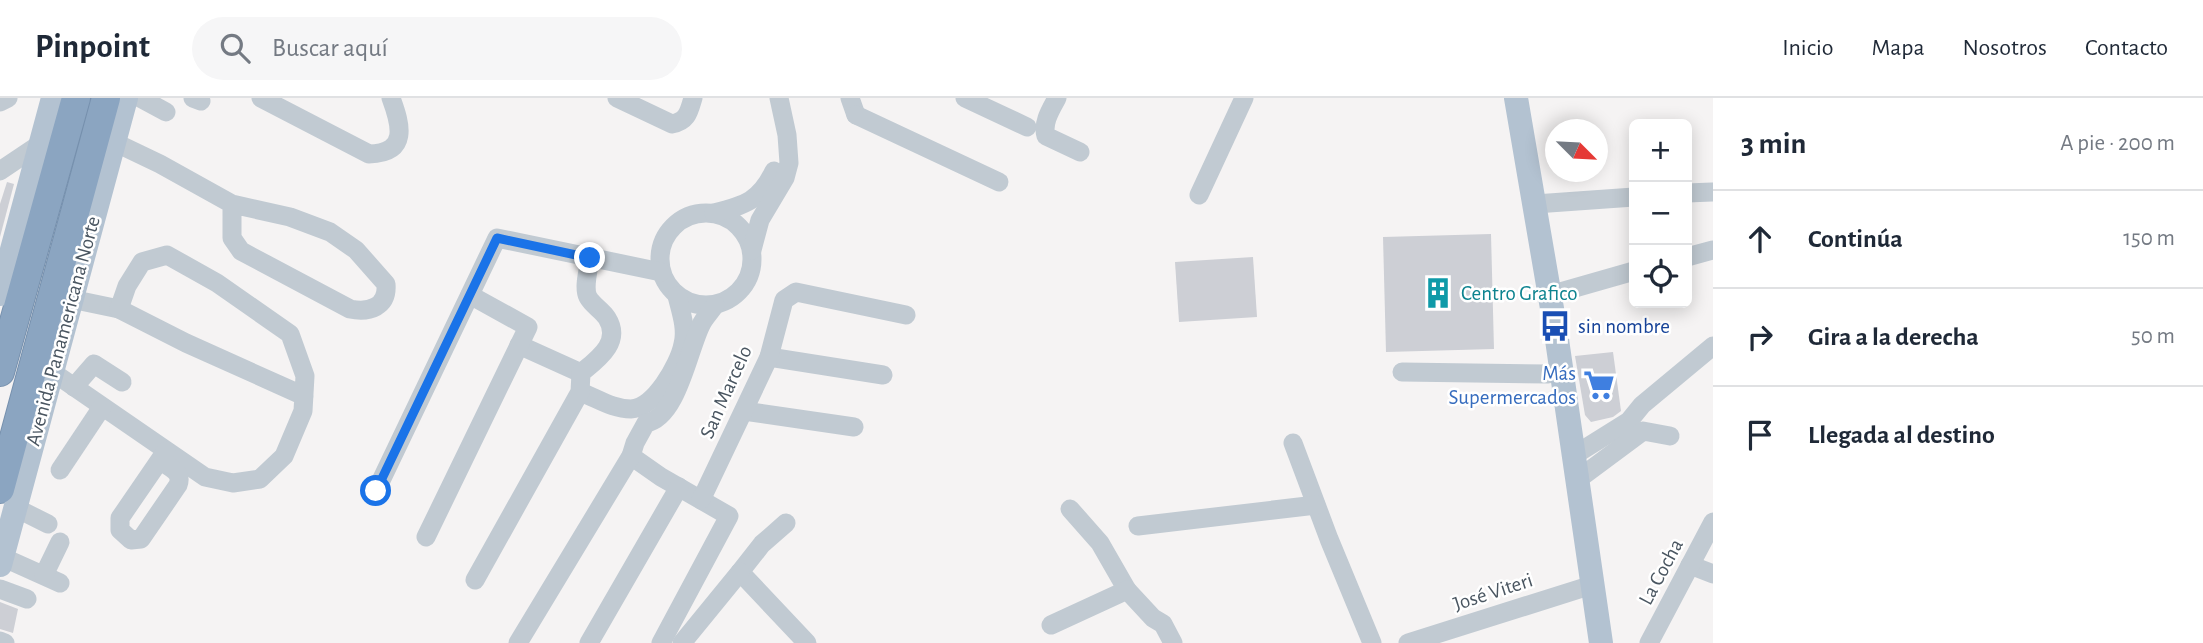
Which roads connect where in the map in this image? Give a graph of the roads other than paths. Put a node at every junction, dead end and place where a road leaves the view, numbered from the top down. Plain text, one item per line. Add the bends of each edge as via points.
1 (8, 98) edge
2 (53, 98) edge
3 (76, 98) edge
4 (106, 98) edge
5 (126, 98) edge
6 (140, 98) edge
7 (261, 98) edge
8 (391, 98) edge
9 (617, 98) edge
10 (694, 98) edge
11 (965, 98) edge
12 (1057, 98) edge
13 (1244, 98) edge
14 (1502, 98) edge
15 (1516, 98) edge
16 (772, 99) edge
17 (0, 102) edge
18 (856, 104) edge
19 (166, 112) dead end
20 (1027, 127) dead end
21 (114, 142) junction
22 (40, 144) junction
23 (1080, 152) dead end
24 (0, 171) edge
25 (999, 181) dead end
26 (1712, 192) edge
27 (1692, 193) edge
28 (1199, 195) dead end
29 (1629, 197) edge
30 (232, 204) junction
31 (1535, 204) junction
32 (714, 213) junction
33 (752, 250) junction
34 (1713, 250) edge
35 (1692, 256) edge
36 (590, 258) junction
37 (661, 272) junction
38 (1629, 272) edge
39 (1, 290) edge
40 (470, 295) junction
41 (1549, 295) junction
42 (677, 296) junction
43 (71, 299) junction
44 (715, 305) junction
45 (119, 309) junction
46 (906, 315) dead end
47 (519, 345) junction
48 (1713, 346) edge
49 (769, 357) junction
50 (2, 364) edge
51 (1402, 372) dead end
52 (53, 374) junction
53 (1548, 374) junction
54 (883, 375) dead end
55 (122, 382) dead end
56 (586, 388) junction
57 (304, 396) junction
58 (102, 407) junction
59 (744, 411) junction
60 (642, 415) junction
61 (854, 427) dead end
62 (1670, 436) dead end
63 (1293, 443) dead end
64 (631, 456) junction
65 (1575, 468) junction
66 (60, 470) dead end
67 (679, 487) junction
68 (10, 489) edge
69 (376, 491) dead end
70 (701, 500) junction
71 (1316, 505) junction
72 (1070, 509) dead end
73 (1713, 522) edge
74 (786, 523) dead end
75 (48, 524) dead end
76 (1138, 526) dead end
77 (426, 537) dead end
78 (60, 542) dead end
79 (1, 561) edge
80 (1690, 565) junction
81 (740, 572) junction
82 (1713, 574) edge
83 (475, 580) dead end
84 (1584, 587) junction
85 (0, 589) edge
86 (1127, 590) junction
87 (27, 599) dead end
88 (1153, 618) junction
89 (1051, 625) dead end
90 (0, 641) edge
91 (5, 643) edge
92 (518, 643) edge
93 (589, 643) edge
94 (661, 643) edge
95 (682, 643) edge
96 (807, 643) edge
97 (1159, 643) edge
98 (1172, 643) edge
99 (1372, 643) edge
100 (1408, 643) edge
101 (1584, 643) edge
102 (1601, 643) edge
103 (1649, 643) edge

1 - 17 street
2 - 22 main road
3 - 50 highway
4 - 52 highway, Avenida Panamericana Norte
5 - 21 main road, Avenida Panamericana Norte
6 - 19 street
7 - 8 street via 369,154 387,151 397,141 400,123
9 - 10 street via 672,124 687,117
11 - 20 street
12 - 23 street via 1044,132
13 - 28 street
14 - 53 main road
15 - 31 main road
16 - 32 street via 778,156 770,178 750,202
16 - 33 street via 787,135 789,163
18 - 25 street
21 - 30 street
21 - 43 main road, Avenida Panamericana Norte
22 - 24 street
22 - 39 main road
26 - 27 street
29 - 31 street
30 - 30 street via 330,232 356,250 386,284 380,303 369,311 350,309 241,251 232,238
31 - 41 main road
32 - 33 street via 733,221
32 - 37 street via 691,215 671,228 661,249
33 - 44 street via 751,271 741,290
34 - 35 street
36 - 37 street
36 - 40 street via 497,238
36 - 56 street via 588,298 607,317 612,332
37 - 42 street
38 - 41 street
40 - 47 street via 528,327
40 - 69 street
41 - 65 main road
42 - 44 street via 701,306
42 - 60 street via 683,345 670,377
43 - 45 street
43 - 52 main road, Avenida Panamericana Norte
44 - 60 street via 701,324 681,383 656,419
45 - 57 street
45 - 57 street via 142,262 167,255 290,334 305,376
46 - 49 street, San Marcelo via 796,292 784,300
47 - 56 street
47 - 77 street
48 - 65 street
49 - 54 street
49 - 59 street, San Marcelo
50 - 52 highway
51 - 53 street
52 - 55 street via 94,364
52 - 58 street
52 - 68 highway, Avenida Panamericana Norte
53 - 84 main road
56 - 60 street via 603,403
56 - 83 street
57 - 58 street via 303,411 284,456 260,479 233,483 205,477 163,456
58 - 66 street
59 - 61 street
59 - 70 street, San Marcelo
60 - 64 street
62 - 65 street via 1643,431
63 - 71 street
64 - 67 street
64 - 92 street
65 - 84 main road
67 - 70 street
67 - 93 street
68 - 75 street
68 - 79 main road, Avenida Panamericana Norte
70 - 94 street via 729,516
71 - 76 street
71 - 99 street
72 - 86 street via 1100,543
73 - 80 street, La Cocha
74 - 81 street
78 - 79 street via 52,579
80 - 82 street
80 - 103 street, La Cocha
81 - 95 street
81 - 96 street
84 - 100 street, José Viteri
84 - 101 main road
84 - 102 main road
85 - 87 street
86 - 88 street
86 - 89 street
88 - 97 street
88 - 98 street via 1163,624
90 - 91 street

